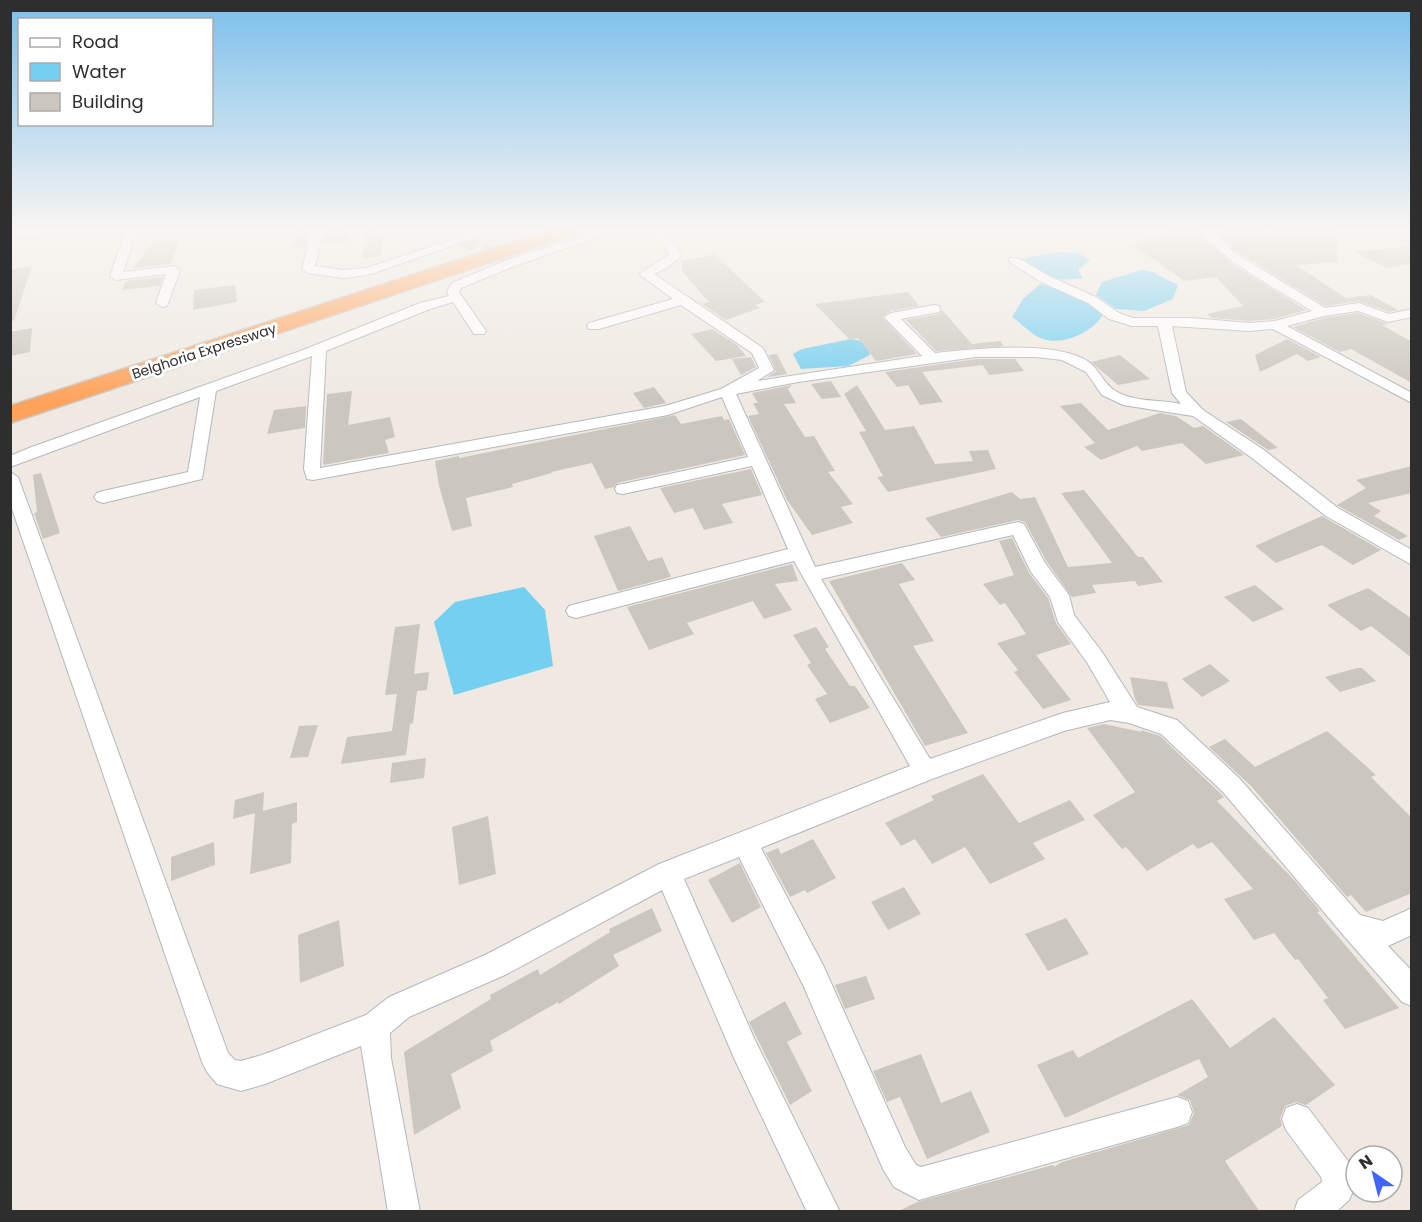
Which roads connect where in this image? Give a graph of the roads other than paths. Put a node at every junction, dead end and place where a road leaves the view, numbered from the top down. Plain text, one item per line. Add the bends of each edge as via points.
1 (168, 287) edge
2 (359, 287) edge
3 (396, 287) edge
4 (455, 287) edge
5 (664, 287) edge
6 (1062, 287) edge
7 (1283, 287) edge
8 (458, 297) junction
9 (683, 300) junction
10 (162, 303) dead end
11 (934, 309) dead end
12 (1323, 312) junction
13 (1412, 313) edge
14 (1394, 316) junction
15 (1164, 321) junction
16 (1275, 325) junction
17 (594, 326) dead end
18 (1412, 326) edge
19 (479, 331) dead end
20 (320, 348) junction
21 (932, 358) junction
22 (209, 389) junction
23 (727, 391) junction
24 (1412, 399) edge
25 (10, 401) edge
26 (1198, 413) junction
27 (10, 415) edge
28 (756, 460) junction
29 (10, 462) edge
30 (10, 477) edge
31 (623, 489) dead end
32 (103, 497) dead end
33 (799, 553) junction
34 (1412, 559) edge
35 (809, 575) junction
36 (576, 611) dead end
37 (1129, 714) junction
38 (925, 771) junction
39 (745, 843) junction
40 (668, 873) junction
41 (1412, 921) edge
42 (1353, 927) junction
43 (1412, 992) edge
44 (375, 1026) junction
45 (1177, 1112) dead end
46 (1297, 1119) dead end
47 (404, 1212) edge
48 (824, 1212) edge
49 (1310, 1212) edge

1 - 10 street
2 - 25 highway, Belghoria Expressway
3 - 27 highway, Belghoria Expressway
4 - 8 street via 453,292
5 - 9 street
6 - 15 street via 1123,320
7 - 12 street
8 - 19 street
8 - 20 street via 424,306
9 - 17 street
9 - 23 street via 758,351 767,370
11 - 21 street via 891,317
12 - 14 street via 1359,308 1383,317
12 - 16 street
13 - 14 street
14 - 18 street
15 - 16 street
15 - 26 street via 1179,393
16 - 24 street
20 - 22 street
20 - 23 street via 313,475 668,410
21 - 23 street
21 - 26 street via 1024,353 1064,356 1091,369 1107,392 1128,402
22 - 29 street
22 - 32 street via 196,475
23 - 28 street
26 - 34 street via 1332,512
28 - 31 street
28 - 33 street
30 - 44 street via 217,1062 227,1074 241,1076
33 - 35 street
33 - 36 street
35 - 37 street via 1018,528 1038,567 1059,595 1065,617
35 - 38 street
37 - 38 street via 1110,711 1063,722
37 - 42 street via 1169,727 1231,785
38 - 39 street
39 - 40 street
39 - 45 street via 813,975 905,1176 919,1184
40 - 44 street via 495,965 399,1007
40 - 48 street via 744,1048
41 - 42 street via 1384,934
42 - 43 street
44 - 47 street via 376,1058
46 - 49 street via 1337,1172 1338,1190

